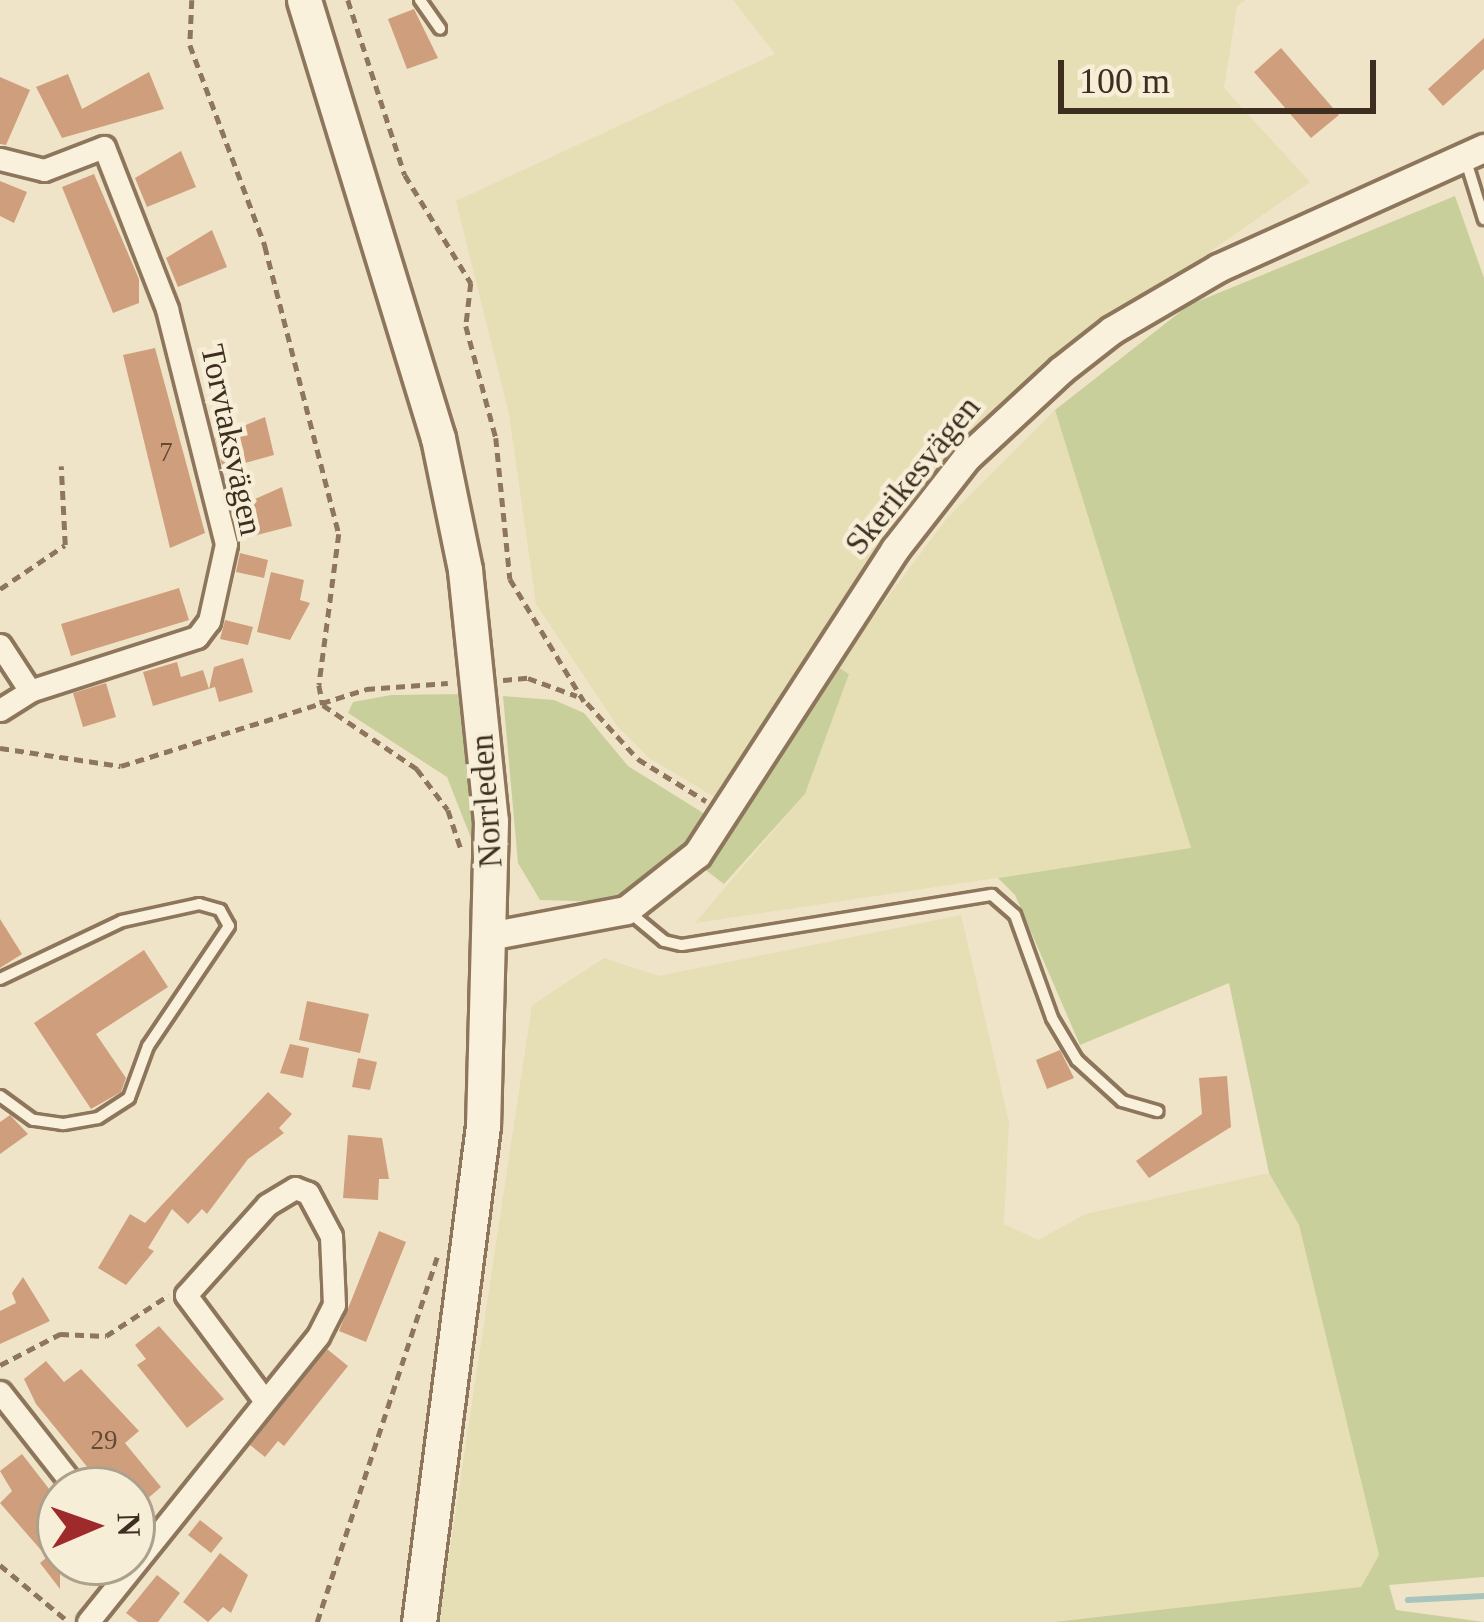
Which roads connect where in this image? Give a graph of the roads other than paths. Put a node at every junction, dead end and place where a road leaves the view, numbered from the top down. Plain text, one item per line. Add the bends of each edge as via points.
1 (304, 0) edge
2 (421, 0) edge
3 (440, 28) dead end
4 (1474, 153) edge
5 (0, 159) edge
6 (1484, 219) edge
7 (0, 645) edge
8 (30, 691) junction
9 (0, 710) edge
10 (626, 910) junction
11 (494, 935) junction
12 (0, 979) edge
13 (0, 1096) edge
14 (1158, 1111) dead end
15 (0, 1392) edge
16 (265, 1401) junction
17 (58, 1466) edge
18 (156, 1527) edge
19 (112, 1586) edge
20 (88, 1622) edge
21 (419, 1622) edge

1 - 11 main road, Norrleden via 406,316 456,522 490,821
2 - 3 lane
4 - 6 lane
4 - 10 street, Skerikesvägen via 1168,296 1112,330 1017,408 895,548 697,854
5 - 8 street, Torvtaksvägen via 44,170 104,146 167,309 226,544 209,620 197,637
7 - 8 street
8 - 9 street
10 - 11 street, Skerikesvägen
10 - 14 lane via 664,941 682,945 992,895 1016,915 1052,1018 1077,1060 1122,1101
11 - 21 main road, Norrleden via 481,1146
12 - 13 lane via 122,921 200,904 220,910 229,926 148,1046 129,1098 98,1118 63,1124 33,1120
15 - 17 street
16 - 16 street via 334,1305 338,1260 308,1193 282,1192 186,1295
16 - 18 street
19 - 20 street

